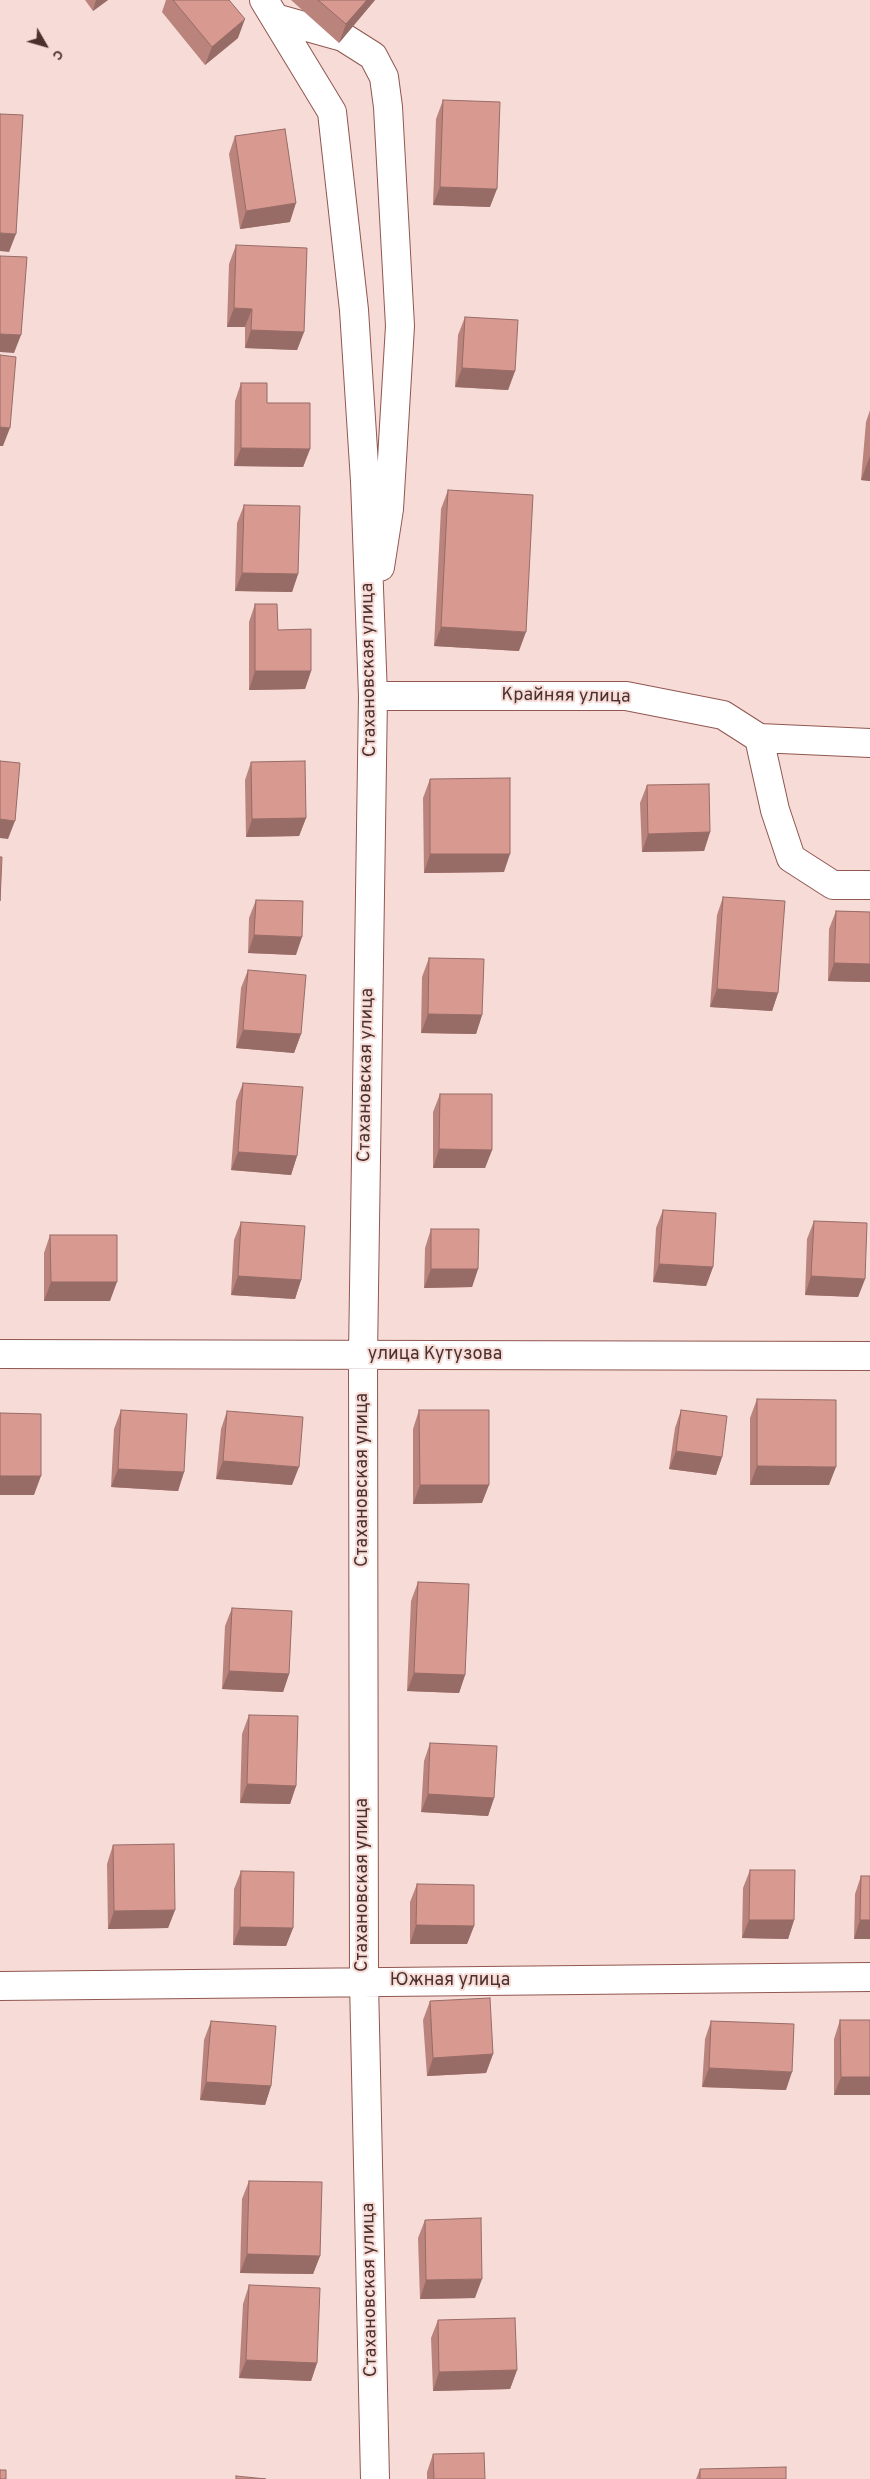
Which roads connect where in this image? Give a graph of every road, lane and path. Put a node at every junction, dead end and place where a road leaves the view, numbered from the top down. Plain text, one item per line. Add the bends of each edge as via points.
1 (269, 9) edge
2 (370, 630) junction
3 (373, 696) junction
4 (759, 738) junction
5 (870, 743) edge
6 (870, 885) edge
7 (0, 1354) edge
8 (363, 1354) junction
9 (870, 1356) edge
10 (870, 1977) edge
11 (364, 1982) junction
12 (0, 1986) edge
13 (376, 2479) edge

1 - 2 street, Стахановская улица via 332,112 354,310
1 - 2 street via 343,38 373,56 384,77 400,326 389,509
2 - 3 street, Стахановская улица
3 - 4 street, Крайняя улица via 626,696 723,714
3 - 8 street, Стахановская улица
4 - 5 street
4 - 6 street via 775,810 791,858 833,885
7 - 8 street, улица Кутузова
8 - 9 street, улица Кутузова
8 - 11 street, Стахановская улица
10 - 11 street, Южная улица
11 - 12 street, Южная улица
11 - 13 street, Стахановская улица

